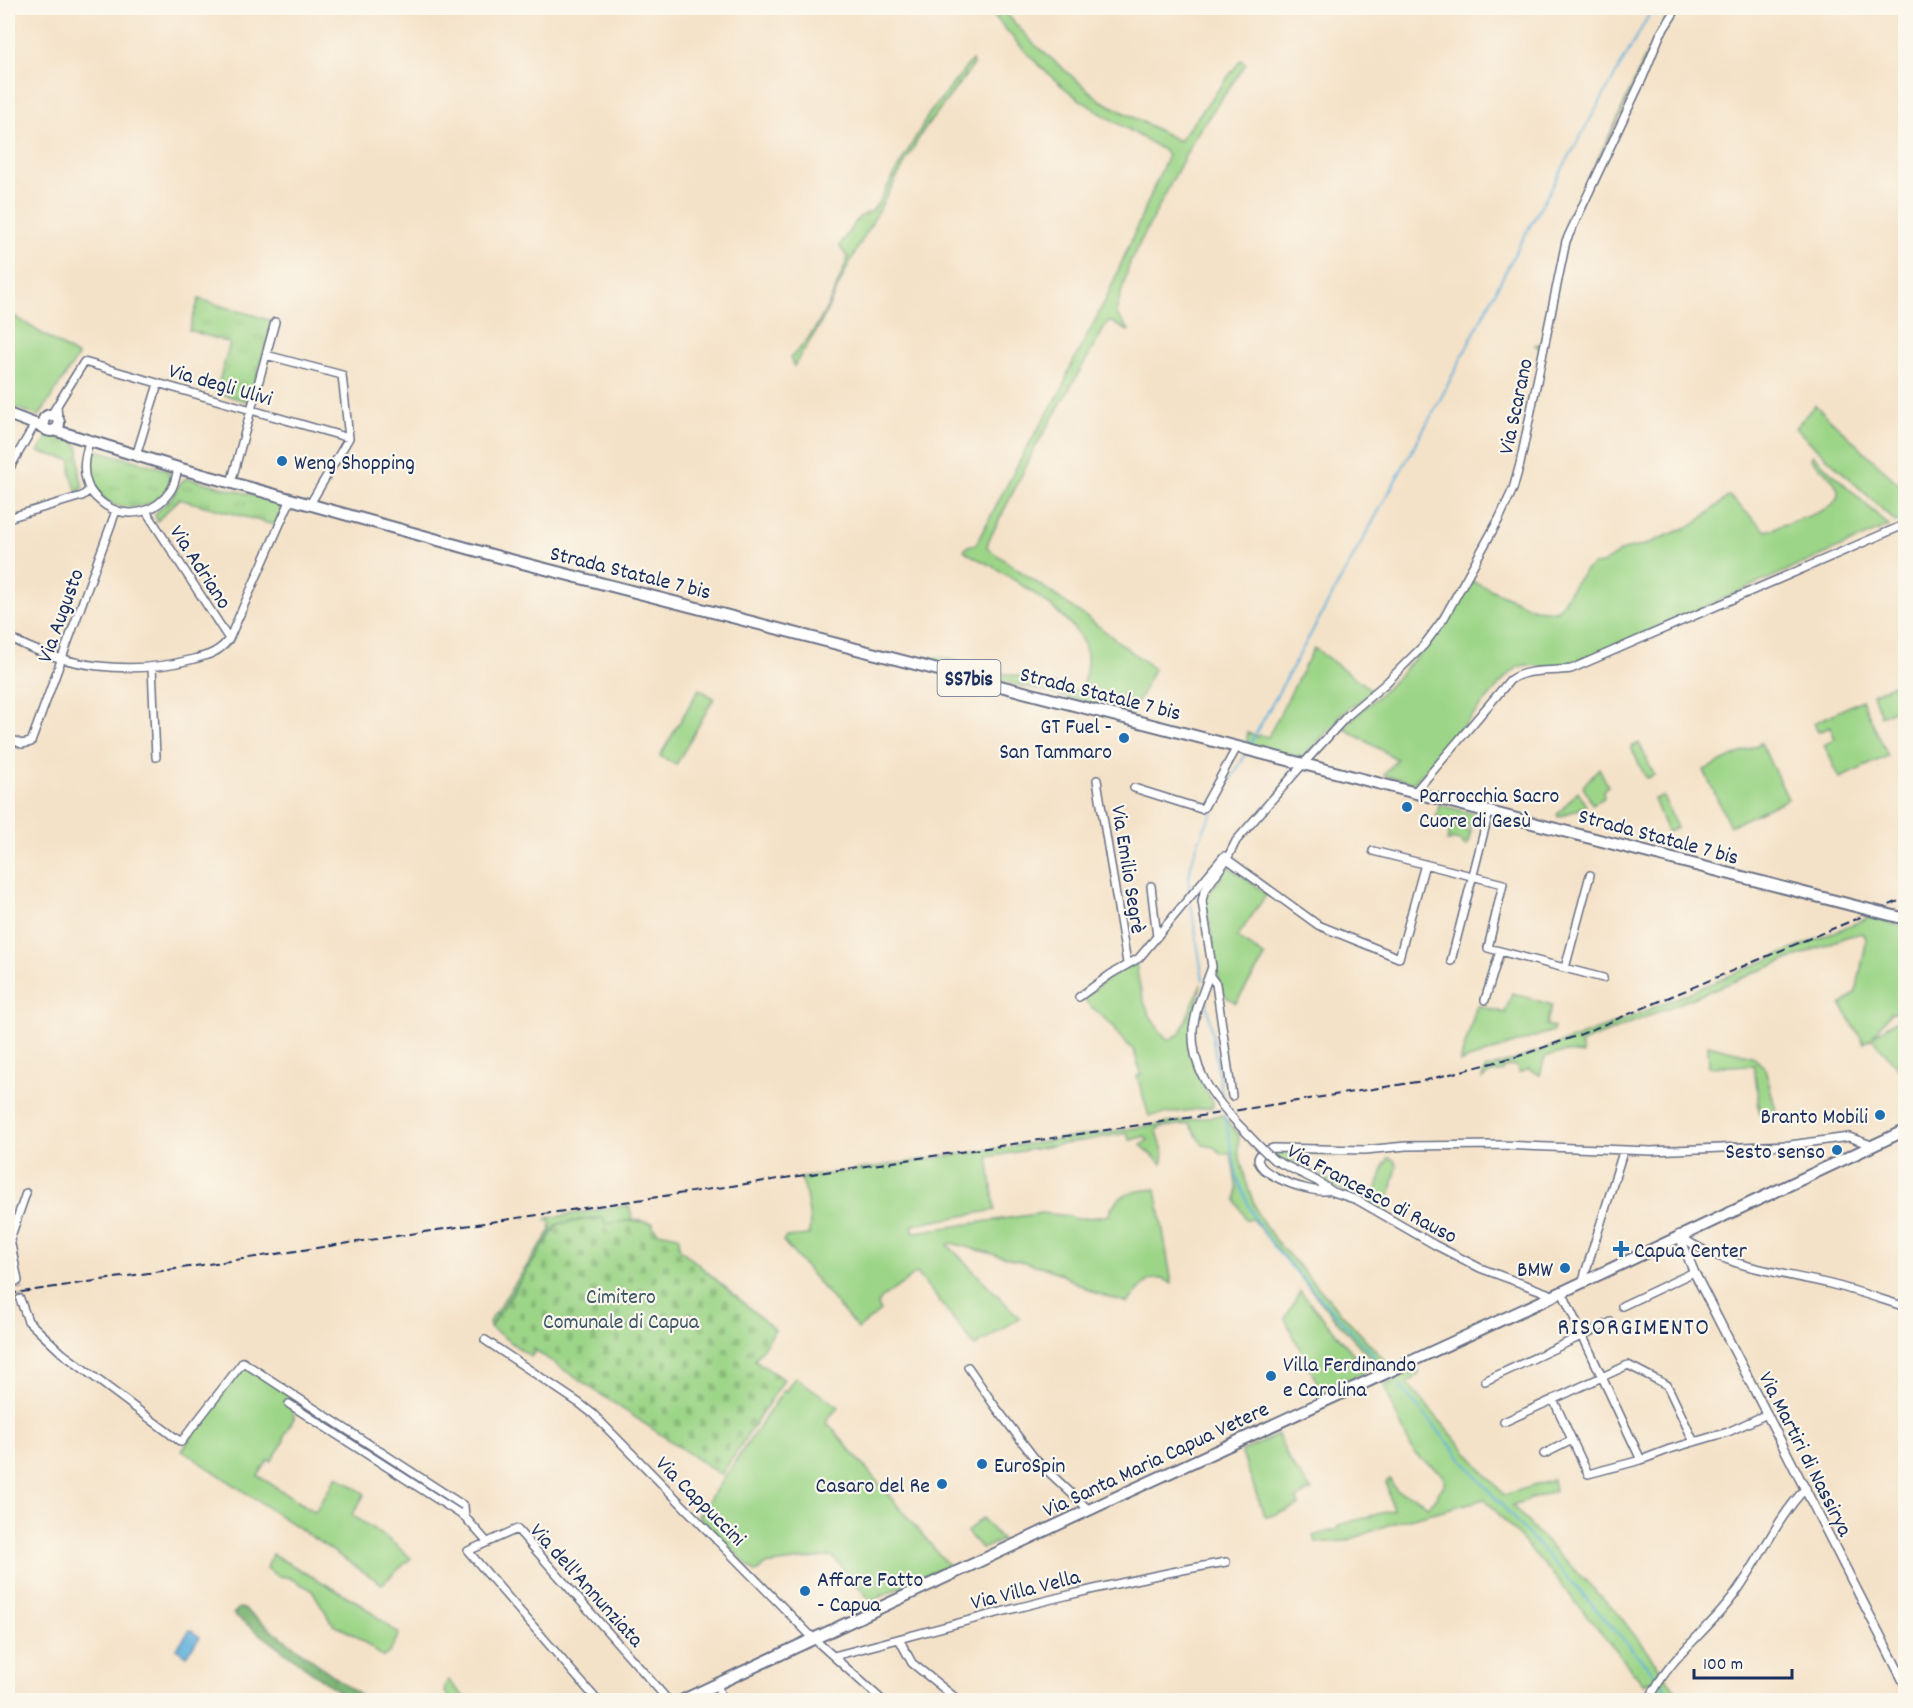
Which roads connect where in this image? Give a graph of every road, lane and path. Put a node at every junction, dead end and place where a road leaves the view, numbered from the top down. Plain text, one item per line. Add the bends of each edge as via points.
1 (1677, 8) edge
2 (275, 322) dead end
3 (266, 355) junction
4 (158, 384) junction
5 (250, 410) junction
6 (8, 414) edge
7 (49, 422) junction
8 (349, 438) junction
9 (85, 441) junction
10 (136, 456) junction
11 (178, 468) junction
12 (8, 471) edge
13 (231, 483) junction
14 (90, 490) junction
15 (291, 499) junction
16 (310, 504) junction
17 (116, 511) junction
18 (146, 511) junction
19 (8, 518) edge
20 (1905, 524) edge
21 (8, 637) edge
22 (229, 639) junction
23 (62, 660) junction
24 (152, 667) junction
25 (8, 738) edge
26 (1237, 747) junction
27 (156, 757) dead end
28 (1303, 764) junction
29 (1097, 780) dead end
30 (1134, 788) dead end
31 (1414, 793) junction
32 (1489, 812) junction
33 (1236, 841) junction
34 (1373, 851) dead end
35 (1227, 859) junction
36 (1425, 864) junction
37 (1590, 875) dead end
38 (1473, 876) junction
39 (1151, 886) dead end
40 (1905, 919) edge
41 (1157, 937) junction
42 (1500, 951) junction
43 (1451, 962) dead end
44 (1127, 963) junction
45 (1565, 968) junction
46 (1210, 976) junction
47 (1603, 978) dead end
48 (1079, 997) dead end
49 (1485, 1000) dead end
50 (1232, 1096) dead end
51 (1905, 1130) edge
52 (1871, 1145) junction
53 (1623, 1152) junction
54 (1330, 1190) junction
55 (26, 1193) dead end
56 (1679, 1235) junction
57 (1694, 1272) junction
58 (18, 1281) tunnel mouth
59 (1582, 1283) junction
60 (1559, 1294) junction
61 (20, 1299) tunnel mouth
62 (1623, 1306) dead end
63 (1905, 1307) edge
64 (1611, 1322) dead end
65 (1582, 1335) junction
66 (485, 1340) dead end
67 (968, 1367) dead end
68 (1602, 1376) junction
69 (1485, 1381) dead end
70 (1553, 1399) junction
71 (289, 1404) dead end
72 (1767, 1414) junction
73 (1504, 1422) dead end
74 (1572, 1440) junction
75 (1694, 1442) junction
76 (1544, 1454) dead end
77 (1641, 1460) junction
78 (1806, 1488) junction
79 (1089, 1510) junction
80 (465, 1517) junction
81 (487, 1542) junction
82 (1226, 1562) dead end
83 (813, 1638) junction
84 (899, 1639) junction
85 (834, 1656) junction
86 (718, 1685) junction
87 (1905, 1686) edge
88 (1654, 1690) junction
89 (597, 1701) edge
90 (668, 1701) edge
91 (683, 1701) edge
92 (722, 1701) edge
93 (882, 1701) edge
94 (958, 1701) edge
95 (1649, 1701) edge
96 (1658, 1701) edge

1 - 28 street, Via Scarano via 1660,35 1566,242 1520,464 1499,519 1444,618 1424,645 1347,716
2 - 3 street
3 - 5 street
3 - 8 street via 342,375
4 - 5 street, Via degli Ulivi
4 - 7 street, Via degli Ulivi via 84,362
4 - 10 street
5 - 8 street, Via degli Ulivi
5 - 13 street
6 - 7 main road, SS7bis
7 - 9 main road, SS7bis
7 - 12 street
8 - 16 street
9 - 10 main road, Strada Statale 7 bis / SS7bis
9 - 14 street via 84,467
10 - 11 main road, Strada Statale 7 bis / SS7bis
11 - 13 main road, Strada Statale 7 bis / SS7bis
11 - 18 street via 171,490
13 - 15 main road, Strada Statale 7 bis / SS7bis
14 - 17 street
14 - 19 street via 82,496
15 - 16 main road, Strada Statale 7 bis / SS7bis
15 - 22 street
16 - 26 main road, Strada Statale 7 bis / SS7bis via 514,561
17 - 18 street
17 - 23 street, Via Augusto
18 - 22 street, Via Adriano
20 - 31 street via 1571,669 1518,674
21 - 23 street
22 - 24 street via 209,655
23 - 24 street via 94,666
23 - 25 street, Via Augusto via 31,742 22,744
24 - 27 street
26 - 28 main road, Strada Statale 7 bis / SS7bis
26 - 30 street via 1201,810
28 - 31 main road, Strada Statale 7 bis / SS7bis
28 - 33 street, Via Scarano
29 - 44 street, Via Emilio Segrè
31 - 32 main road, Strada Statale 7 bis / SS7bis
32 - 38 street
32 - 40 main road, Strada Statale 7 bis / SS7bis, bridge
33 - 35 street
33 - 41 street
34 - 36 street
35 - 36 street via 1318,925 1398,958
35 - 46 street via 1202,896
36 - 38 street
37 - 45 street
38 - 42 street via 1503,884 1488,948
38 - 43 street
39 - 41 street, Via Emilio Segrè
41 - 44 street via 1138,958
42 - 45 street
42 - 49 street
44 - 48 street
45 - 47 street
46 - 50 street via 1216,988
46 - 54 street, Via Francesco di Rauso, bridge via 1193,1028 1195,1057 1207,1087 1274,1160
51 - 52 main road, Via Santa Maria Capua Vetere
52 - 53 street via 1849,1137 1790,1144
52 - 56 main road, Via Santa Maria Capua Vetere
53 - 54 street via 1500,1145 1273,1148 1260,1158 1261,1167 1268,1174 1292,1185 1322,1192
53 - 59 street
54 - 60 street, Via Francesco di Rauso via 1357,1200 1480,1268
55 - 58 street via 10,1239
56 - 57 street, Via Martiri di Nassirya
56 - 59 main road, Via Santa Maria Capua Vetere
56 - 63 street via 1692,1245 1734,1262 1832,1284
57 - 62 street
57 - 72 street, Via Martiri di Nassirya
59 - 60 main road, Via Santa Maria Capua Vetere
60 - 65 street
60 - 79 main road, Via Santa Maria Capua Vetere
61 - 80 street via 28,1321 62,1353 181,1442 243,1362 464,1506
64 - 65 street
65 - 68 street
65 - 69 street
66 - 83 street, Via Cappuccini via 593,1414
67 - 79 street via 1036,1460
68 - 70 street
68 - 75 street via 1628,1365 1667,1385
68 - 77 street
70 - 73 street
70 - 74 street
71 - 80 street
72 - 75 street
72 - 78 street, Via Martiri di Nassirya
74 - 76 street
74 - 77 street via 1588,1474
75 - 77 street
78 - 87 street, Via Martiri di Nassirya
78 - 88 street via 1788,1509 1731,1599 1663,1673
79 - 83 main road, Via Santa Maria Capua Vetere
80 - 81 street
81 - 89 street, Via dell'Annunziata via 468,1551
81 - 90 street, Via dell'Annunziata via 517,1529
82 - 84 street, Via Villa Vella via 1041,1601
83 - 85 street, Via Cappuccini
83 - 86 main road, Via Santa Maria Capua Vetere
84 - 85 street, Via Villa Vella
84 - 94 street via 912,1663
85 - 93 street, Via Cappuccini
86 - 91 main road, Via Santa Maria Capua Vetere
86 - 92 street
88 - 95 street
88 - 96 street

